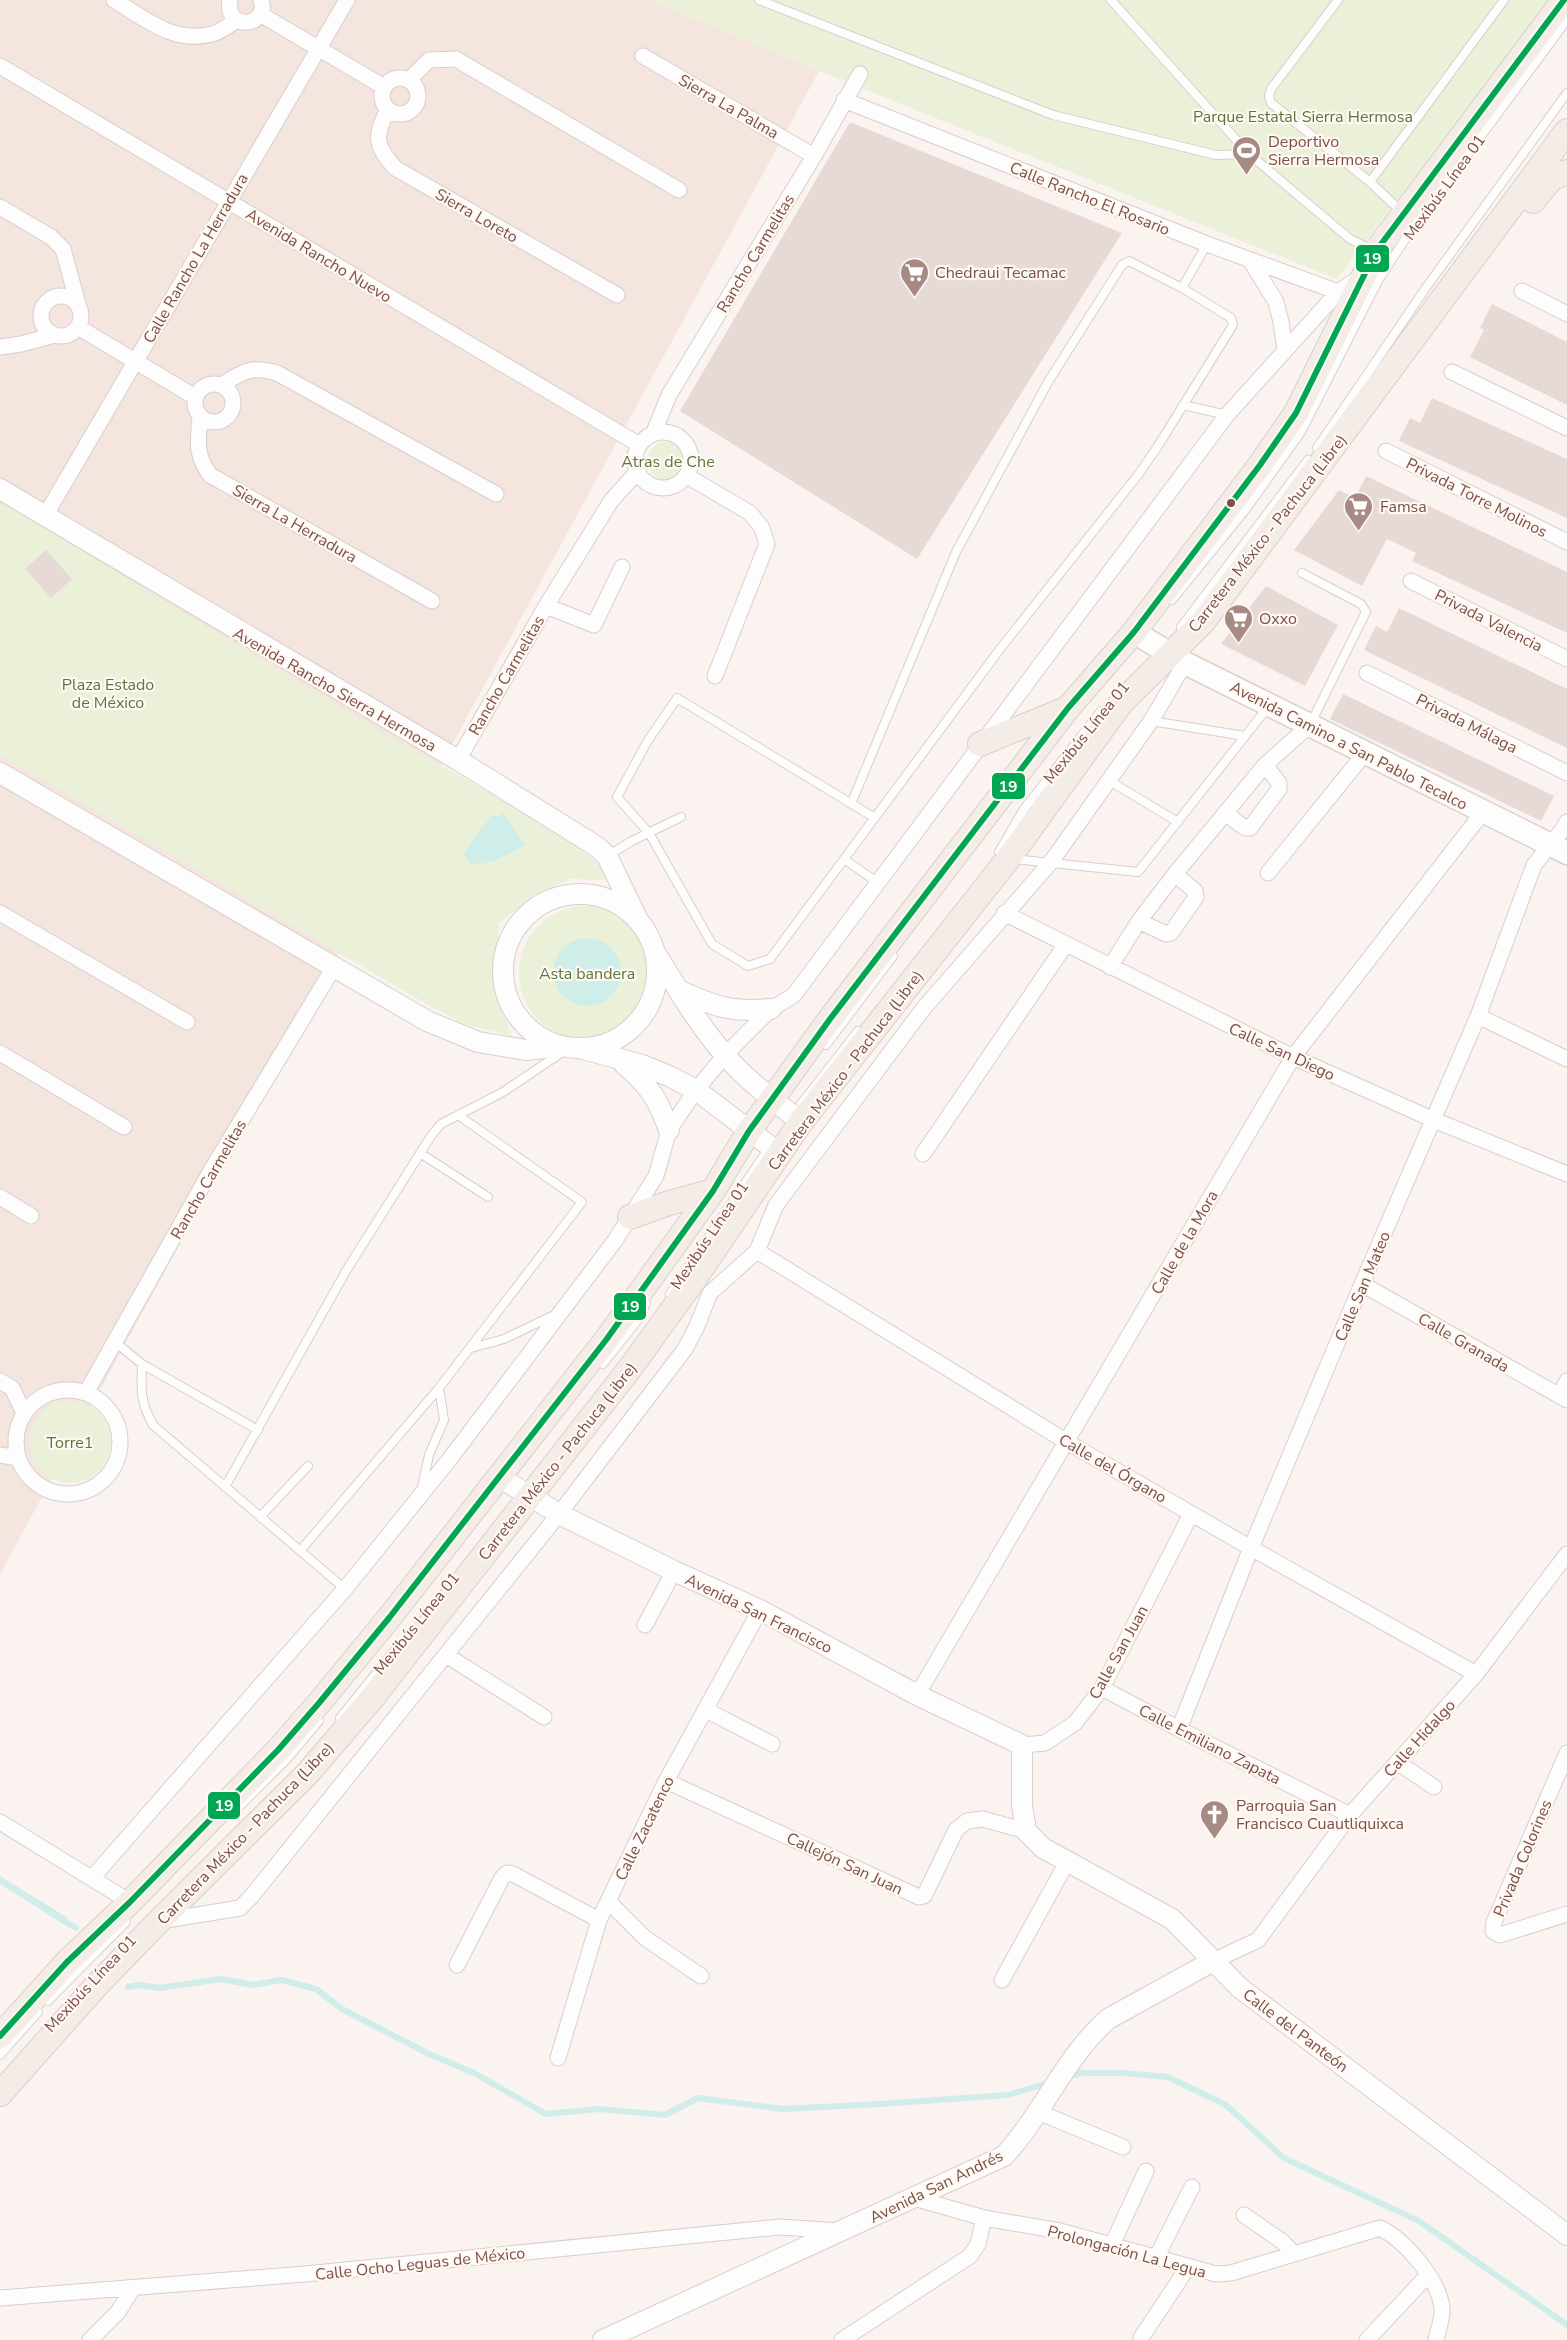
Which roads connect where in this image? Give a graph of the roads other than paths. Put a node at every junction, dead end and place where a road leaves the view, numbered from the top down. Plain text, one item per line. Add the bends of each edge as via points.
1 (114, 0) edge
2 (230, 0) edge
3 (347, 0) edge
4 (759, 0) edge
5 (1111, 0) edge
6 (1338, 0) edge
7 (1504, 0) edge
8 (1564, 0) edge
9 (261, 7) edge
10 (237, 20) junction
11 (1567, 20) edge
12 (319, 47) junction
13 (643, 56) dead end
14 (0, 66) edge
15 (860, 74) dead end
16 (409, 80) junction
17 (384, 87) junction
18 (1567, 93) edge
19 (844, 100) junction
20 (388, 109) junction
21 (1567, 131) edge
22 (1249, 154) junction
23 (814, 156) junction
24 (1567, 172) edge
25 (1370, 182) junction
26 (679, 190) dead end
27 (228, 201) junction
28 (0, 207) edge
29 (1403, 213) junction
30 (1207, 244) junction
31 (1376, 251) junction
32 (1250, 260) junction
33 (1364, 274) junction
34 (1182, 288) junction
35 (1522, 291) dead end
36 (1338, 292) junction
37 (617, 295) dead end
38 (78, 304) junction
39 (1438, 307) junction
40 (1567, 314) edge
41 (78, 327) junction
42 (55, 335) junction
43 (0, 347) edge
44 (1285, 351) junction
45 (135, 360) junction
46 (1452, 372) dead end
47 (221, 385) junction
48 (195, 397) junction
49 (1183, 405) junction
50 (1227, 415) junction
51 (200, 417) junction
52 (1567, 428) edge
53 (654, 432) junction
54 (638, 444) junction
55 (1386, 451) dead end
56 (637, 472) junction
57 (687, 476) junction
58 (0, 489) edge
59 (496, 494) dead end
60 (45, 516) junction
61 (1567, 543) edge
62 (622, 567) dead end
63 (1302, 573) dead end
64 (1412, 581) dead end
65 (432, 601) dead end
66 (546, 606) junction
67 (1164, 610) dead end
68 (1160, 643) junction
69 (1567, 659) edge
70 (1367, 673) dead end
71 (715, 676) dead end
72 (1106, 678) dead end
73 (1270, 705) junction
74 (1068, 708) junction
75 (1103, 708) dead end
76 (1151, 721) junction
77 (1310, 725) junction
78 (1245, 736) junction
79 (981, 744) junction
80 (1365, 753) junction
81 (458, 760) junction
82 (1265, 765) junction
83 (0, 773) edge
84 (1567, 773) edge
85 (1108, 780) junction
86 (851, 804) junction
87 (1483, 812) junction
88 (1226, 813) junction
89 (681, 817) dead end
90 (874, 818) junction
91 (1178, 822) junction
92 (1567, 822) edge
93 (649, 833) junction
94 (1558, 849) edge
95 (607, 856) junction
96 (844, 859) junction
97 (1008, 859) junction
98 (1050, 862) junction
99 (1268, 873) dead end
100 (1175, 874) junction
101 (877, 882) junction
102 (967, 896) dead end
103 (0, 913) edge
104 (1004, 913) junction
105 (638, 920) junction
106 (1139, 921) junction
107 (1066, 944) junction
108 (898, 950) dead end
109 (656, 954) junction
110 (334, 967) junction
111 (1110, 967) junction
112 (678, 989) junction
113 (901, 996) junction
114 (771, 1009) junction
115 (923, 1009) junction
116 (1478, 1016) junction
117 (187, 1022) dead end
118 (865, 1022) dead end
119 (570, 1047) junction
120 (820, 1052) dead end
121 (0, 1053) edge
122 (725, 1055) junction
123 (1293, 1057) junction
124 (618, 1058) junction
125 (1567, 1059) edge
126 (696, 1090) junction
127 (785, 1111) junction
128 (458, 1115) junction
129 (1434, 1120) junction
130 (124, 1127) dead end
131 (669, 1130) junction
132 (825, 1138) junction
133 (764, 1140) junction
134 (420, 1153) junction
135 (923, 1154) dead end
136 (741, 1163) dead end
137 (799, 1173) junction
138 (1567, 1174) edge
139 (713, 1191) junction
140 (0, 1197) edge
141 (488, 1197) dead end
142 (31, 1216) dead end
143 (630, 1217) junction
144 (757, 1251) junction
145 (1362, 1284) junction
146 (701, 1287) junction
147 (665, 1301) dead end
148 (561, 1312) junction
149 (654, 1319) dead end
150 (115, 1342) junction
151 (471, 1348) junction
152 (142, 1364) junction
153 (600, 1366) dead end
154 (0, 1381) edge
155 (1567, 1381) edge
156 (439, 1388) junction
157 (86, 1393) junction
158 (1563, 1398) edge
159 (585, 1411) dead end
160 (24, 1413) junction
161 (258, 1430) junction
162 (1067, 1442) junction
163 (0, 1455) edge
164 (18, 1458) junction
165 (308, 1466) dead end
166 (225, 1487) junction
167 (514, 1487) junction
168 (420, 1496) junction
169 (559, 1514) junction
170 (1191, 1514) junction
171 (260, 1517) junction
172 (1251, 1548) junction
173 (300, 1551) junction
174 (1567, 1554) edge
175 (674, 1571) junction
176 (1561, 1574) edge
177 (345, 1589) junction
178 (760, 1610) junction
179 (645, 1625) dead end
180 (404, 1639) dead end
181 (446, 1655) junction
182 (1476, 1674) junction
183 (1102, 1688) junction
184 (917, 1695) junction
185 (706, 1710) junction
186 (325, 1714) dead end
187 (544, 1717) dead end
188 (336, 1723) dead end
189 (1179, 1730) junction
190 (772, 1744) dead end
191 (1022, 1745) junction
192 (1567, 1753) edge
193 (1397, 1762) junction
194 (666, 1781) junction
195 (1434, 1787) dead end
196 (1350, 1815) junction
197 (0, 1822) edge
198 (223, 1824) dead end
199 (1026, 1831) junction
200 (205, 1862) dead end
201 (1067, 1862) junction
202 (92, 1878) junction
203 (608, 1901) junction
204 (127, 1909) junction
205 (1567, 1914) edge
206 (598, 1920) junction
207 (158, 1922) junction
208 (1213, 1961) junction
209 (457, 1965) dead end
210 (701, 1976) dead end
211 (1002, 1980) dead end
212 (0, 2036) edge
213 (0, 2055) edge
214 (558, 2058) dead end
215 (0, 2083) edge
216 (0, 2094) edge
217 (1038, 2112) junction
218 (1123, 2147) dead end
219 (1146, 2171) dead end
220 (1192, 2187) dead end
221 (914, 2198) junction
222 (1244, 2215) dead end
223 (984, 2218) junction
224 (840, 2231) junction
225 (1567, 2235) edge
226 (1112, 2246) junction
227 (1294, 2254) junction
228 (1156, 2258) junction
229 (1188, 2267) junction
230 (1428, 2275) junction
231 (133, 2288) junction
232 (0, 2298) edge
233 (1141, 2338) dead end
234 (90, 2340) edge
235 (603, 2340) edge
236 (842, 2340) edge
237 (1367, 2340) edge
238 (1436, 2340) edge

1 - 10 street via 166,31 188,37 214,34
2 - 10 street via 229,8
3 - 12 street, Calle Rancho La Herradura
4 - 22 lane via 1053,115 1216,155
5 - 22 lane
6 - 25 lane via 1269,96 1271,103
7 - 25 lane
8 - 29 main road, Carretera México - Pachuca (Libre)
9 - 10 street via 254,21
9 - 12 street
11 - 67 lane, Mexibús Línea 01 via 1379,279 1301,432 1246,510
12 - 17 street
12 - 27 street, Calle Rancho La Herradura
13 - 23 street, Sierra La Palma
14 - 27 street, Avenida Rancho Nuevo
15 - 19 street, Rancho Carmelitas
16 - 17 street via 400,77
16 - 20 street via 418,94 412,110 395,114
16 - 26 street via 429,60 456,59
17 - 20 street, Sierra Loreto via 382,99
18 - 68 lane, Mexibús Línea 01 via 1425,289 1321,443 1192,615
19 - 23 street, Rancho Carmelitas
19 - 30 street, Calle Rancho El Rosario
20 - 37 street, Sierra Loreto via 378,129 381,152 395,168
21 - 39 main road, Carretera México - Pachuca (Libre)
22 - 31 lane via 1350,239
23 - 53 street, Rancho Carmelitas via 669,395
24 - 39 main road via 1552,178 1473,274
25 - 29 lane
27 - 45 street, Calle Rancho La Herradura
27 - 54 street, Avenida Rancho Nuevo
28 - 38 street via 51,237 63,249
29 - 31 main road, Carretera México - Pachuca (Libre)
30 - 32 street, Calle Rancho El Rosario
30 - 34 lane
31 - 33 main road, Carretera México - Pachuca (Libre)
32 - 36 street, Calle Rancho El Rosario
32 - 44 street via 1276,302
33 - 36 street
33 - 68 main road, Carretera México - Pachuca (Libre) via 1296,413 1260,465
34 - 49 lane via 1230,318 1233,325
34 - 86 lane via 1129,261 1122,265 1048,382 956,552
35 - 40 street
36 - 44 street
38 - 41 street
38 - 42 street via 63,296 48,301 41,316 48,331
39 - 68 main road, Carretera México - Pachuca (Libre) via 1203,622
41 - 42 street via 64,336
41 - 45 street
42 - 43 street
44 - 50 street
45 - 48 street
45 - 60 street, Calle Rancho La Herradura
46 - 52 street
47 - 48 street via 210,384
47 - 51 street via 232,400 227,417 209,421
47 - 59 street via 246,370 262,368 277,372
48 - 51 street, Sierra La Herradura
49 - 50 lane
49 - 90 lane via 1127,489 1000,649
50 - 79 street
51 - 65 street, Sierra La Herradura via 198,443 202,463 210,475
53 - 54 street
53 - 57 street via 668,432 681,438 690,449 692,463
54 - 56 street via 634,458
55 - 61 street, Privada Torre Molinos
56 - 57 street via 644,482 667,489
56 - 66 street, Rancho Carmelitas via 611,501
57 - 71 street via 750,513 762,528 767,544
58 - 60 street, Avenida Rancho Sierra Hermosa
60 - 81 street, Avenida Rancho Sierra Hermosa
62 - 66 street via 594,625
63 - 77 lane via 1360,604 1366,612
64 - 69 street, Privada Valencia
66 - 81 street, Rancho Carmelitas
68 - 72 lane, Mexibús Línea 01
68 - 73 main road, Avenida Camino a San Pablo Tecalco
68 - 74 main road, Carretera México - Pachuca (Libre)
68 - 76 street
68 - 97 main road, Carretera México - Pachuca (Libre) via 1121,704
70 - 84 street, Privada Málaga
73 - 77 main road, Avenida Camino a San Pablo Tecalco
73 - 78 lane
74 - 79 main road
74 - 127 main road, Carretera México - Pachuca (Libre) via 830,1019
75 - 102 lane, Mexibús Línea 01 via 1024,809 990,869
76 - 78 lane
76 - 85 street
77 - 80 main road, Avenida Camino a San Pablo Tecalco
77 - 82 street
78 - 91 lane
79 - 101 street
80 - 87 main road, Avenida Camino a San Pablo Tecalco
80 - 99 street
81 - 95 street, Avenida Rancho Sierra Hermosa
82 - 88 street
82 - 88 street via 1279,783 1279,789 1250,828
83 - 110 street
85 - 91 lane
85 - 98 street
86 - 90 lane
86 - 93 lane via 677,698 617,797
87 - 94 main road, Avenida Camino a San Pablo Tecalco
87 - 123 street, Calle de la Mora
88 - 100 street
89 - 93 lane
90 - 96 lane
91 - 98 lane via 1138,872
92 - 94 street, Calle San Mateo
93 - 95 lane
93 - 96 lane via 712,944 748,966 770,959
94 - 116 street, Calle San Mateo via 1534,865
95 - 105 street, Avenida Rancho Sierra Hermosa
96 - 101 lane
97 - 98 lane
97 - 113 main road, Carretera México - Pachuca (Libre)
98 - 104 street
100 - 106 street
100 - 106 street via 1196,891 1196,897 1171,933
101 - 114 street via 794,994
103 - 117 street
104 - 107 street, Calle San Diego
104 - 115 street
105 - 109 street
105 - 119 street via 616,902 589,894 561,896 536,907 516,926 504,954 503,974 513,1011 533,1033
106 - 111 street
107 - 111 street, Calle San Diego
107 - 135 street
108 - 120 lane
109 - 112 street
109 - 119 street via 656,988 640,1019 614,1041
110 - 119 street via 428,1021 478,1042 526,1050
110 - 150 street, Rancho Carmelitas via 212,1169
111 - 123 street, Calle San Diego
112 - 114 street via 714,1006 745,1012
112 - 122 street
113 - 115 street
113 - 127 main road, Carretera México - Pachuca (Libre)
114 - 122 street
115 - 132 street
116 - 125 street
116 - 129 street, Calle San Mateo
118 - 127 lane
119 - 124 street
119 - 128 lane via 503,1092
121 - 130 street
122 - 126 street
122 - 127 street
123 - 129 street, Calle San Diego
123 - 162 street, Calle de la Mora
124 - 126 street
124 - 131 street via 646,1083
126 - 131 street
126 - 133 street
127 - 132 street
127 - 133 main road, Carretera México - Pachuca (Libre)
127 - 133 main road, Carretera México - Pachuca (Libre)
128 - 134 lane via 441,1124
128 - 151 lane via 582,1202
129 - 138 street, Calle San Diego
129 - 145 street, Calle San Mateo
131 - 143 street via 656,1176
132 - 137 street
133 - 137 street
133 - 139 main road, Carretera México - Pachuca (Libre)
133 - 146 main road, Carretera México - Pachuca (Libre)
133 - 147 lane, Mexibús Línea 01
134 - 141 lane
134 - 161 lane via 346,1271
136 - 153 lane, Mexibús Línea 01 via 655,1283 637,1321
137 - 144 street via 776,1205
139 - 143 main road
139 - 167 main road, Carretera México - Pachuca (Libre) via 606,1340
140 - 142 street
143 - 148 street
144 - 146 street
144 - 162 street, Calle del Órgano
145 - 158 street, Calle Granada
145 - 172 street, Calle San Mateo
146 - 167 main road, Carretera México - Pachuca (Libre) via 631,1367
146 - 169 street via 697,1326 685,1349
148 - 151 lane via 504,1339
148 - 168 street
149 - 159 lane via 637,1347
150 - 152 lane
150 - 157 street, Rancho Carmelitas
151 - 156 lane
152 - 161 lane
152 - 166 lane via 141,1395 153,1425
154 - 160 street via 12,1388
155 - 158 street
156 - 168 lane via 444,1420 429,1455
156 - 173 lane
157 - 160 street via 63,1390 41,1397
157 - 164 street via 106,1406 118,1426 120,1449 112,1471 95,1487 73,1494 50,1491 30,1478
160 - 164 street via 16,1435
161 - 166 lane
162 - 170 street, Calle del Órgano
162 - 184 street, Calle de la Mora
163 - 164 street
165 - 171 lane
166 - 171 lane
167 - 169 street, Avenida San Francisco
167 - 204 main road, Carretera México - Pachuca (Libre) via 389,1618 278,1750
167 - 207 main road, Carretera México - Pachuca (Libre) via 373,1697 308,1773
168 - 177 street
169 - 175 street, Avenida San Francisco
169 - 181 street
170 - 172 street, Calle del Órgano
170 - 183 street, Calle San Juan
171 - 173 lane
172 - 182 street, Calle del Órgano
172 - 189 street, Calle San Mateo
173 - 177 lane
174 - 176 street, Calle Hidalgo
175 - 178 street, Avenida San Francisco
175 - 179 street
176 - 182 street, Calle Hidalgo
177 - 202 street
178 - 184 street, Avenida San Francisco
178 - 185 street, Calle Zacatenco
180 - 188 lane, Mexibús Línea 01
181 - 187 street
181 - 207 street via 240,1908
182 - 193 street, Calle Hidalgo
183 - 189 street, Calle Emiliano Zapata
183 - 191 street, Calle San Juan via 1075,1723 1045,1743
184 - 191 street, Avenida San Francisco
185 - 190 street
185 - 194 street, Calle Zacatenco
186 - 198 lane
189 - 196 street, Calle Emiliano Zapata
191 - 199 street
192 - 205 street, Privada Colorines via 1493,1931 1500,1935
193 - 195 street
193 - 196 street, Calle Hidalgo
194 - 199 street, Callejón San Juan via 919,1897 924,1896 956,1830 967,1821 983,1819
194 - 203 street, Calle Zacatenco
196 - 208 street, Calle Hidalgo via 1258,1940
197 - 202 street
199 - 201 street, Calle del Panteón via 1043,1848
200 - 215 lane, Mexibús Línea 01 via 99,1971
201 - 208 street, Calle del Panteón via 1172,1919
201 - 211 street
202 - 204 street
203 - 206 street, Calle Zacatenco
203 - 210 street via 645,1938
204 - 212 main road, Carretera México - Pachuca (Libre) via 67,1962
204 - 213 lane, Mexibús Línea 01
206 - 209 street via 507,1873
206 - 214 street, Calle Zacatenco
207 - 216 main road, Carretera México - Pachuca (Libre)
208 - 217 street, Avenida San Andrés via 1108,2019 1071,2061
208 - 225 street, Calle del Panteón via 1240,1988
217 - 218 street
217 - 221 street, Avenida San Andrés via 1004,2156
219 - 226 street
220 - 228 street
221 - 223 street, Prolongación La Legua
221 - 224 street, Avenida San Andrés
222 - 227 street via 1284,2242
223 - 226 street, Prolongación La Legua via 1060,2231
223 - 236 street via 978,2244 970,2256
224 - 231 street, Calle Ocho Leguas de México via 780,2227
224 - 235 street, Avenida San Andrés
226 - 228 street, Prolongación La Legua
227 - 229 street, Prolongación La Legua via 1231,2273 1216,2274
227 - 230 street, Prolongación La Legua via 1380,2228 1419,2260
228 - 229 street, Prolongación La Legua
229 - 233 street
230 - 237 street
230 - 238 street, Prolongación La Legua via 1439,2292 1443,2311
231 - 232 street, Calle Ocho Leguas de México
231 - 234 street via 118,2312

